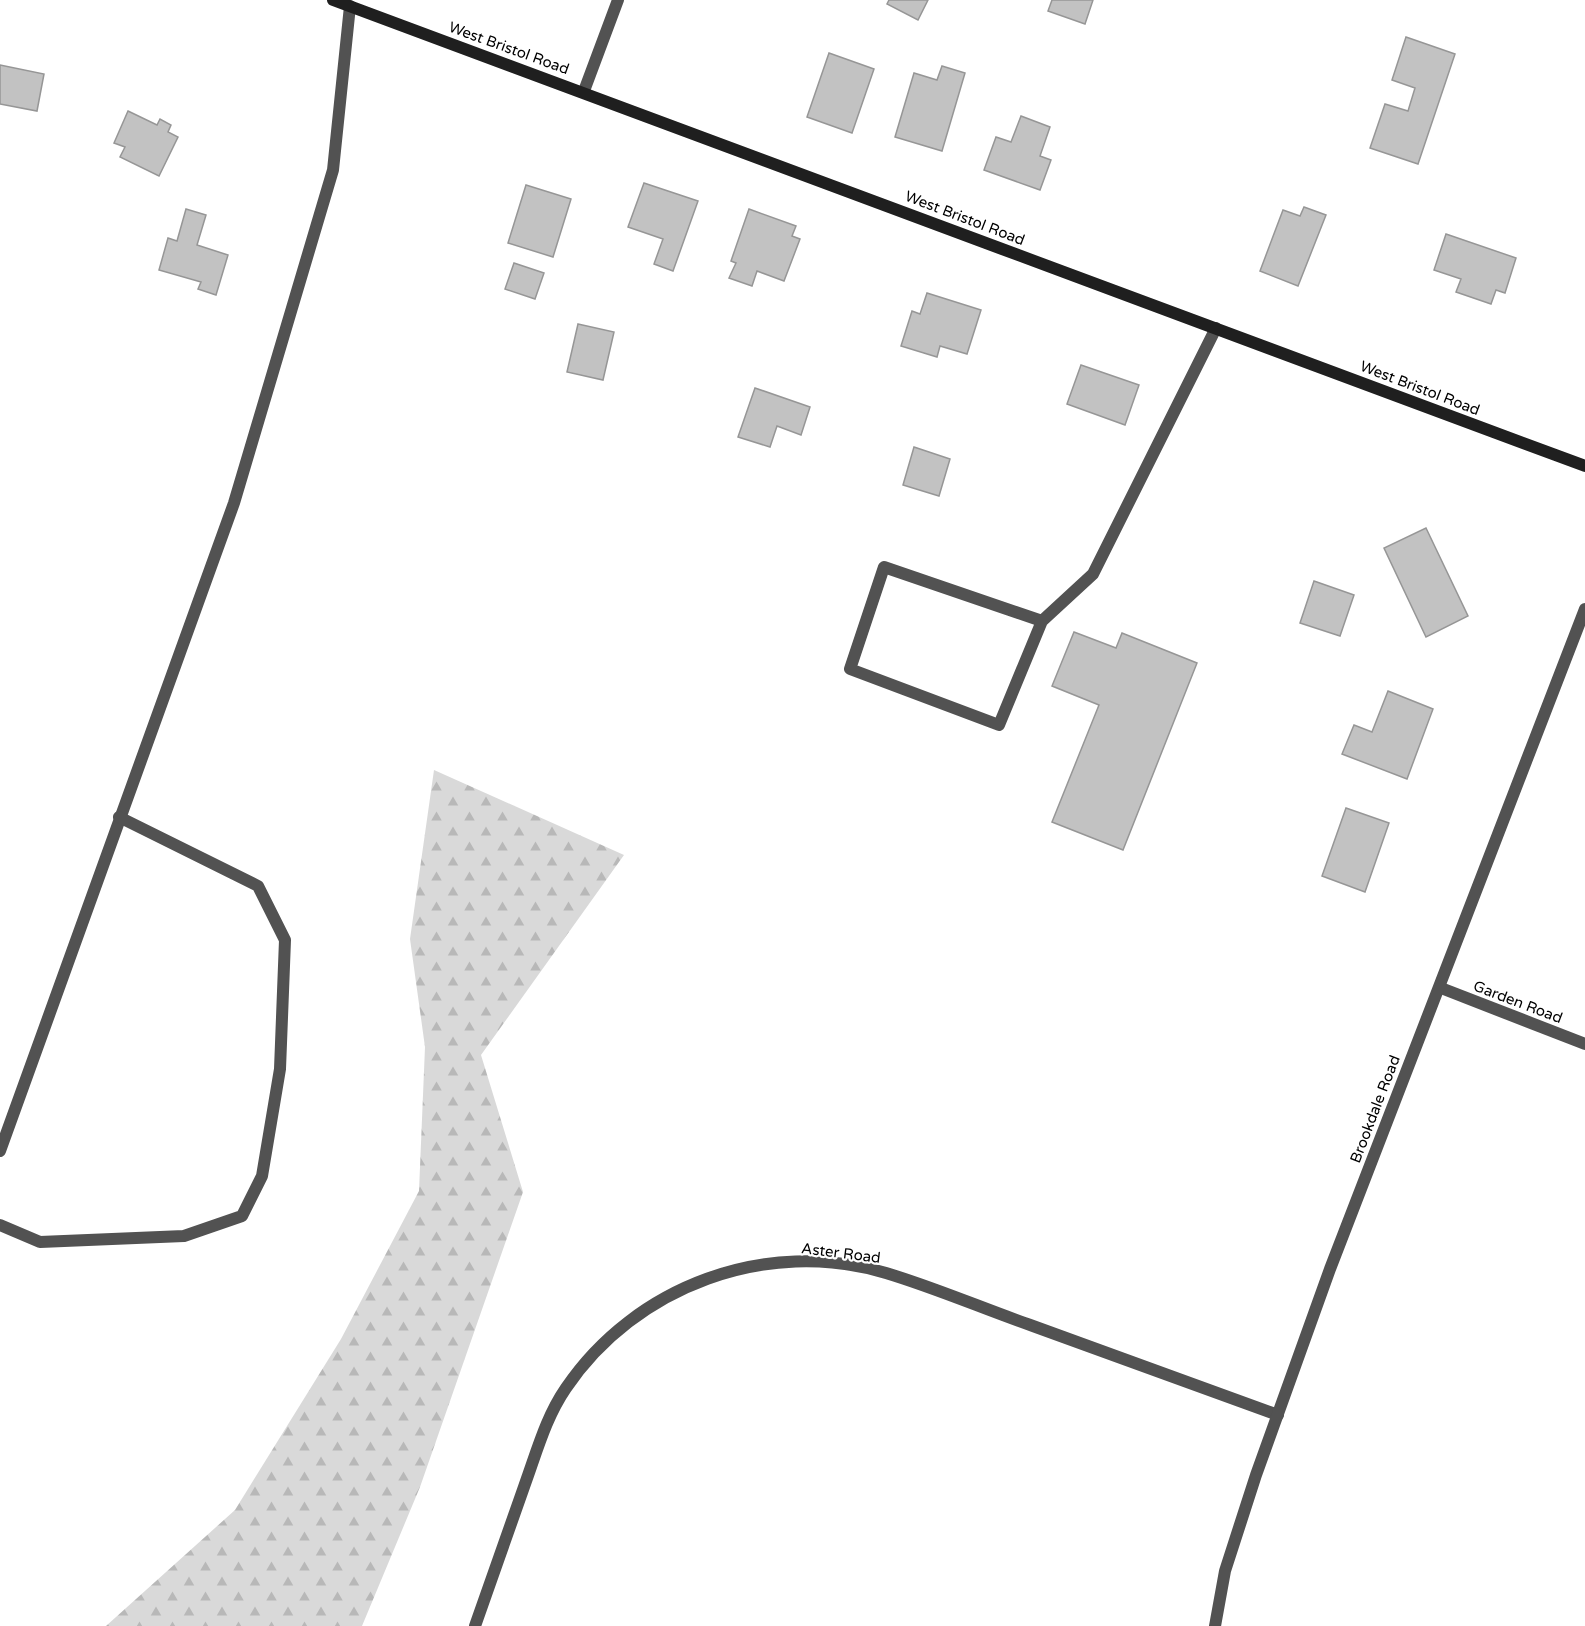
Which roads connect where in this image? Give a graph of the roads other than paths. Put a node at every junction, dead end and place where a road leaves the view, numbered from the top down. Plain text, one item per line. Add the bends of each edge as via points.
1 (333, 0) edge
2 (618, 0) edge
3 (350, 6) junction
4 (584, 91) junction
5 (1216, 328) junction
6 (1585, 466) edge
7 (1585, 609) edge
8 (1042, 621) junction
9 (119, 817) junction
10 (1441, 988) junction
11 (1585, 1044) edge
12 (0, 1151) edge
13 (0, 1225) edge
14 (1278, 1415) junction
15 (475, 1626) edge
16 (1215, 1626) edge

1 - 3 main road, West Bristol Road
2 - 4 street
3 - 4 main road, West Bristol Road
3 - 9 street via 333,170 234,503
4 - 5 main road, West Bristol Road
5 - 6 main road, West Bristol Road
5 - 8 street via 1093,574
7 - 10 street, Brookdale Road
8 - 8 street via 884,567 850,669 999,725
9 - 12 street
9 - 13 street via 258,886 285,940 280,1069 262,1176 242,1216 184,1236 40,1242
10 - 11 street, Garden Road
10 - 14 street, Brookdale Road via 1418,1038
14 - 15 street, Aster Road via 886,1273 811,1261 730,1270 677,1290 633,1317 604,1342 566,1388 547,1421
14 - 16 street, Brookdale Road via 1225,1571

